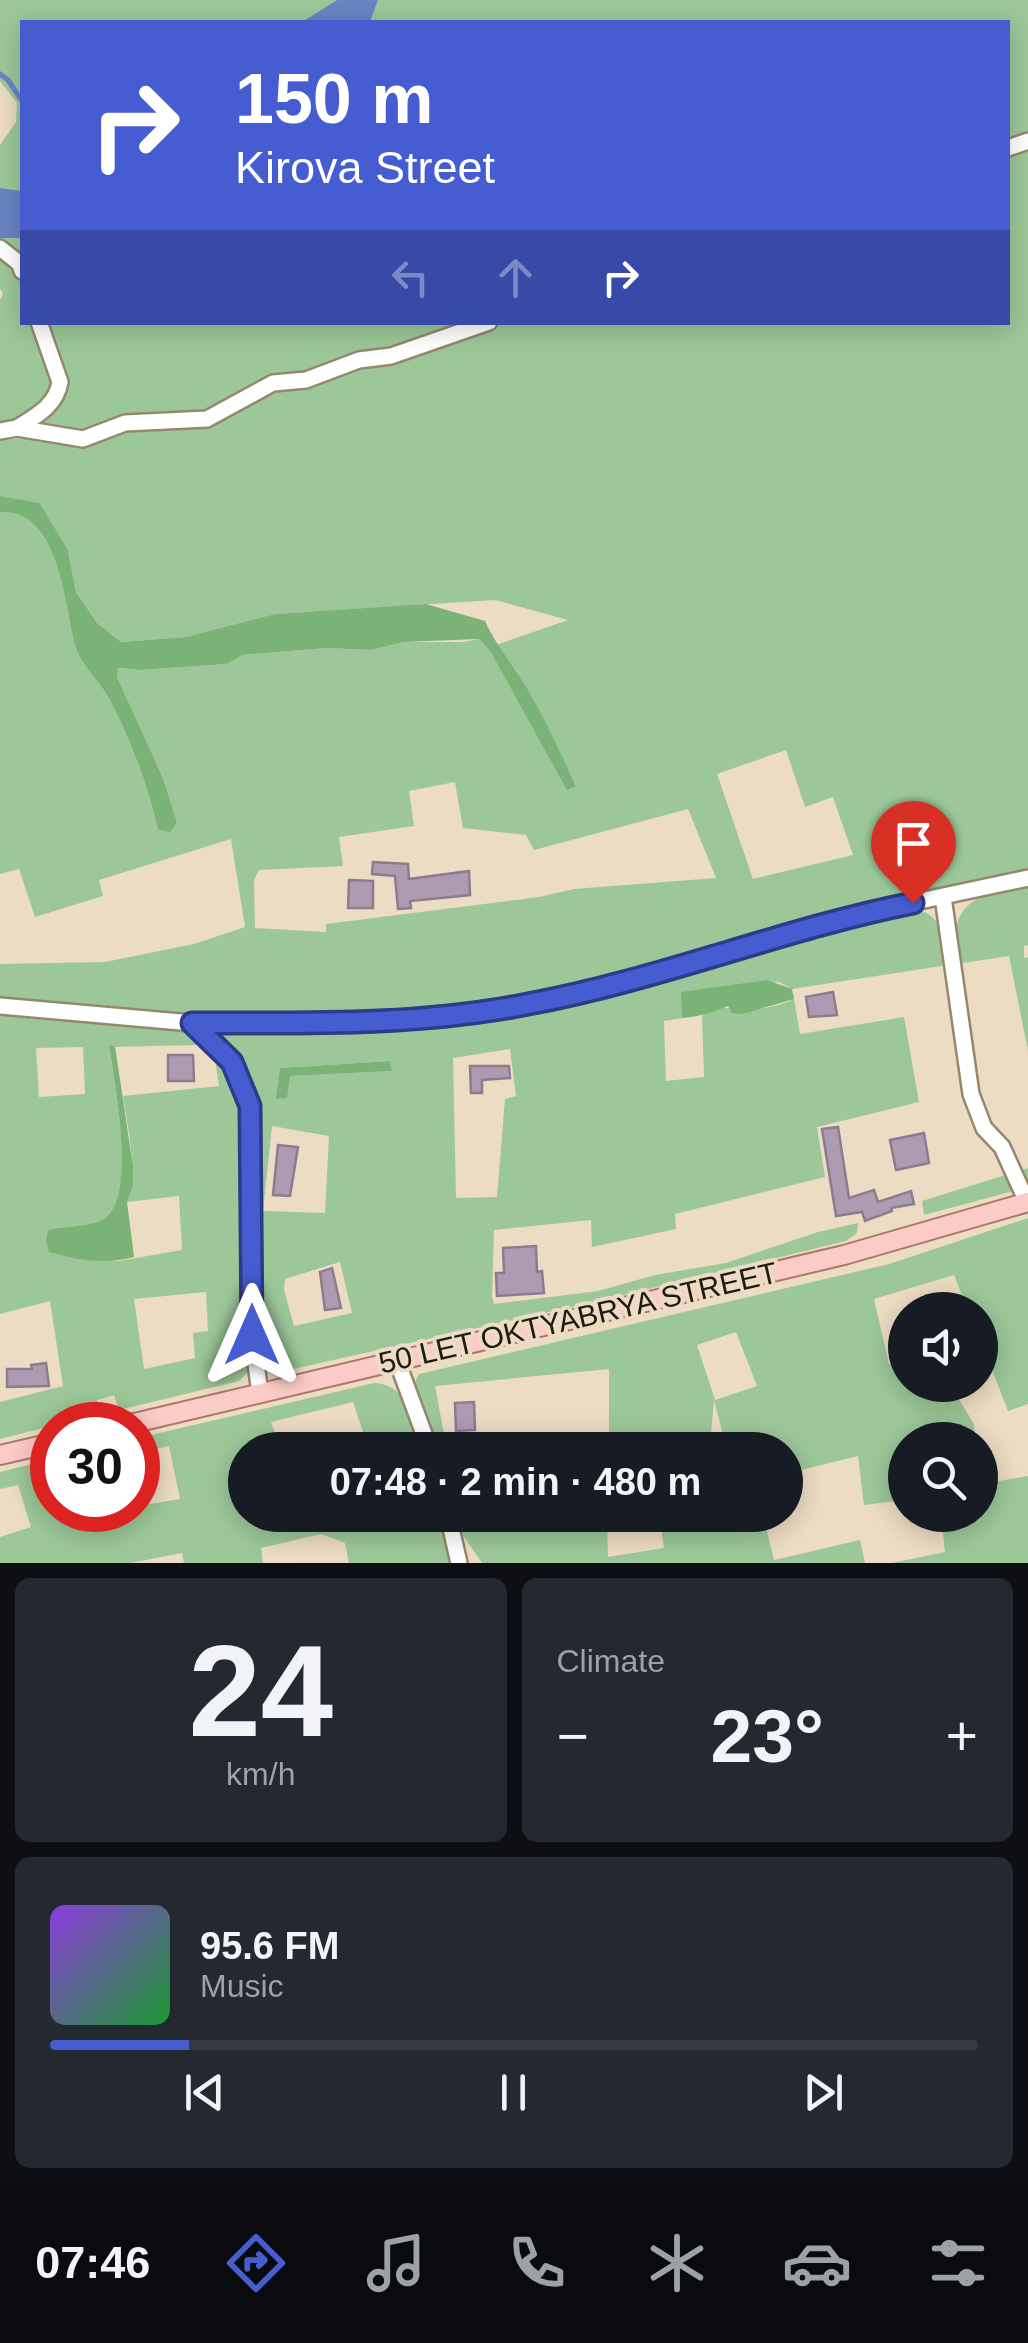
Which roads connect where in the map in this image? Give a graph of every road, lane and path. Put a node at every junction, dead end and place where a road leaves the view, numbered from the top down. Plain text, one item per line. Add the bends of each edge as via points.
1 (0, 248) edge
2 (20, 264) edge
3 (41, 325) edge
4 (480, 325) edge
5 (8, 430) edge
6 (1028, 878) edge
7 (943, 897) junction
8 (0, 1006) edge
9 (192, 1023) junction
10 (1028, 1202) edge
11 (398, 1361) junction
12 (260, 1393) junction
13 (160, 1417) edge
14 (424, 1432) edge
15 (30, 1448) edge
16 (0, 1455) edge
17 (452, 1532) edge
18 (459, 1563) edge

1 - 2 street
3 - 5 street via 58,392 43,412
4 - 5 street via 392,356 273,383 207,420 126,423 84,439
6 - 7 street
7 - 9 street via 524,1005 391,1020
7 - 10 street via 971,1094
8 - 9 street
9 - 12 street via 232,1062 250,1106 252,1335
10 - 11 main road, 50 LET OKTYABRYA STREET via 844,1255
11 - 12 main road, 50 LET OKTYABRYA STREET
11 - 14 street
12 - 13 main road, 50 LET OKTYABRYA STREET
15 - 16 main road
17 - 18 street

